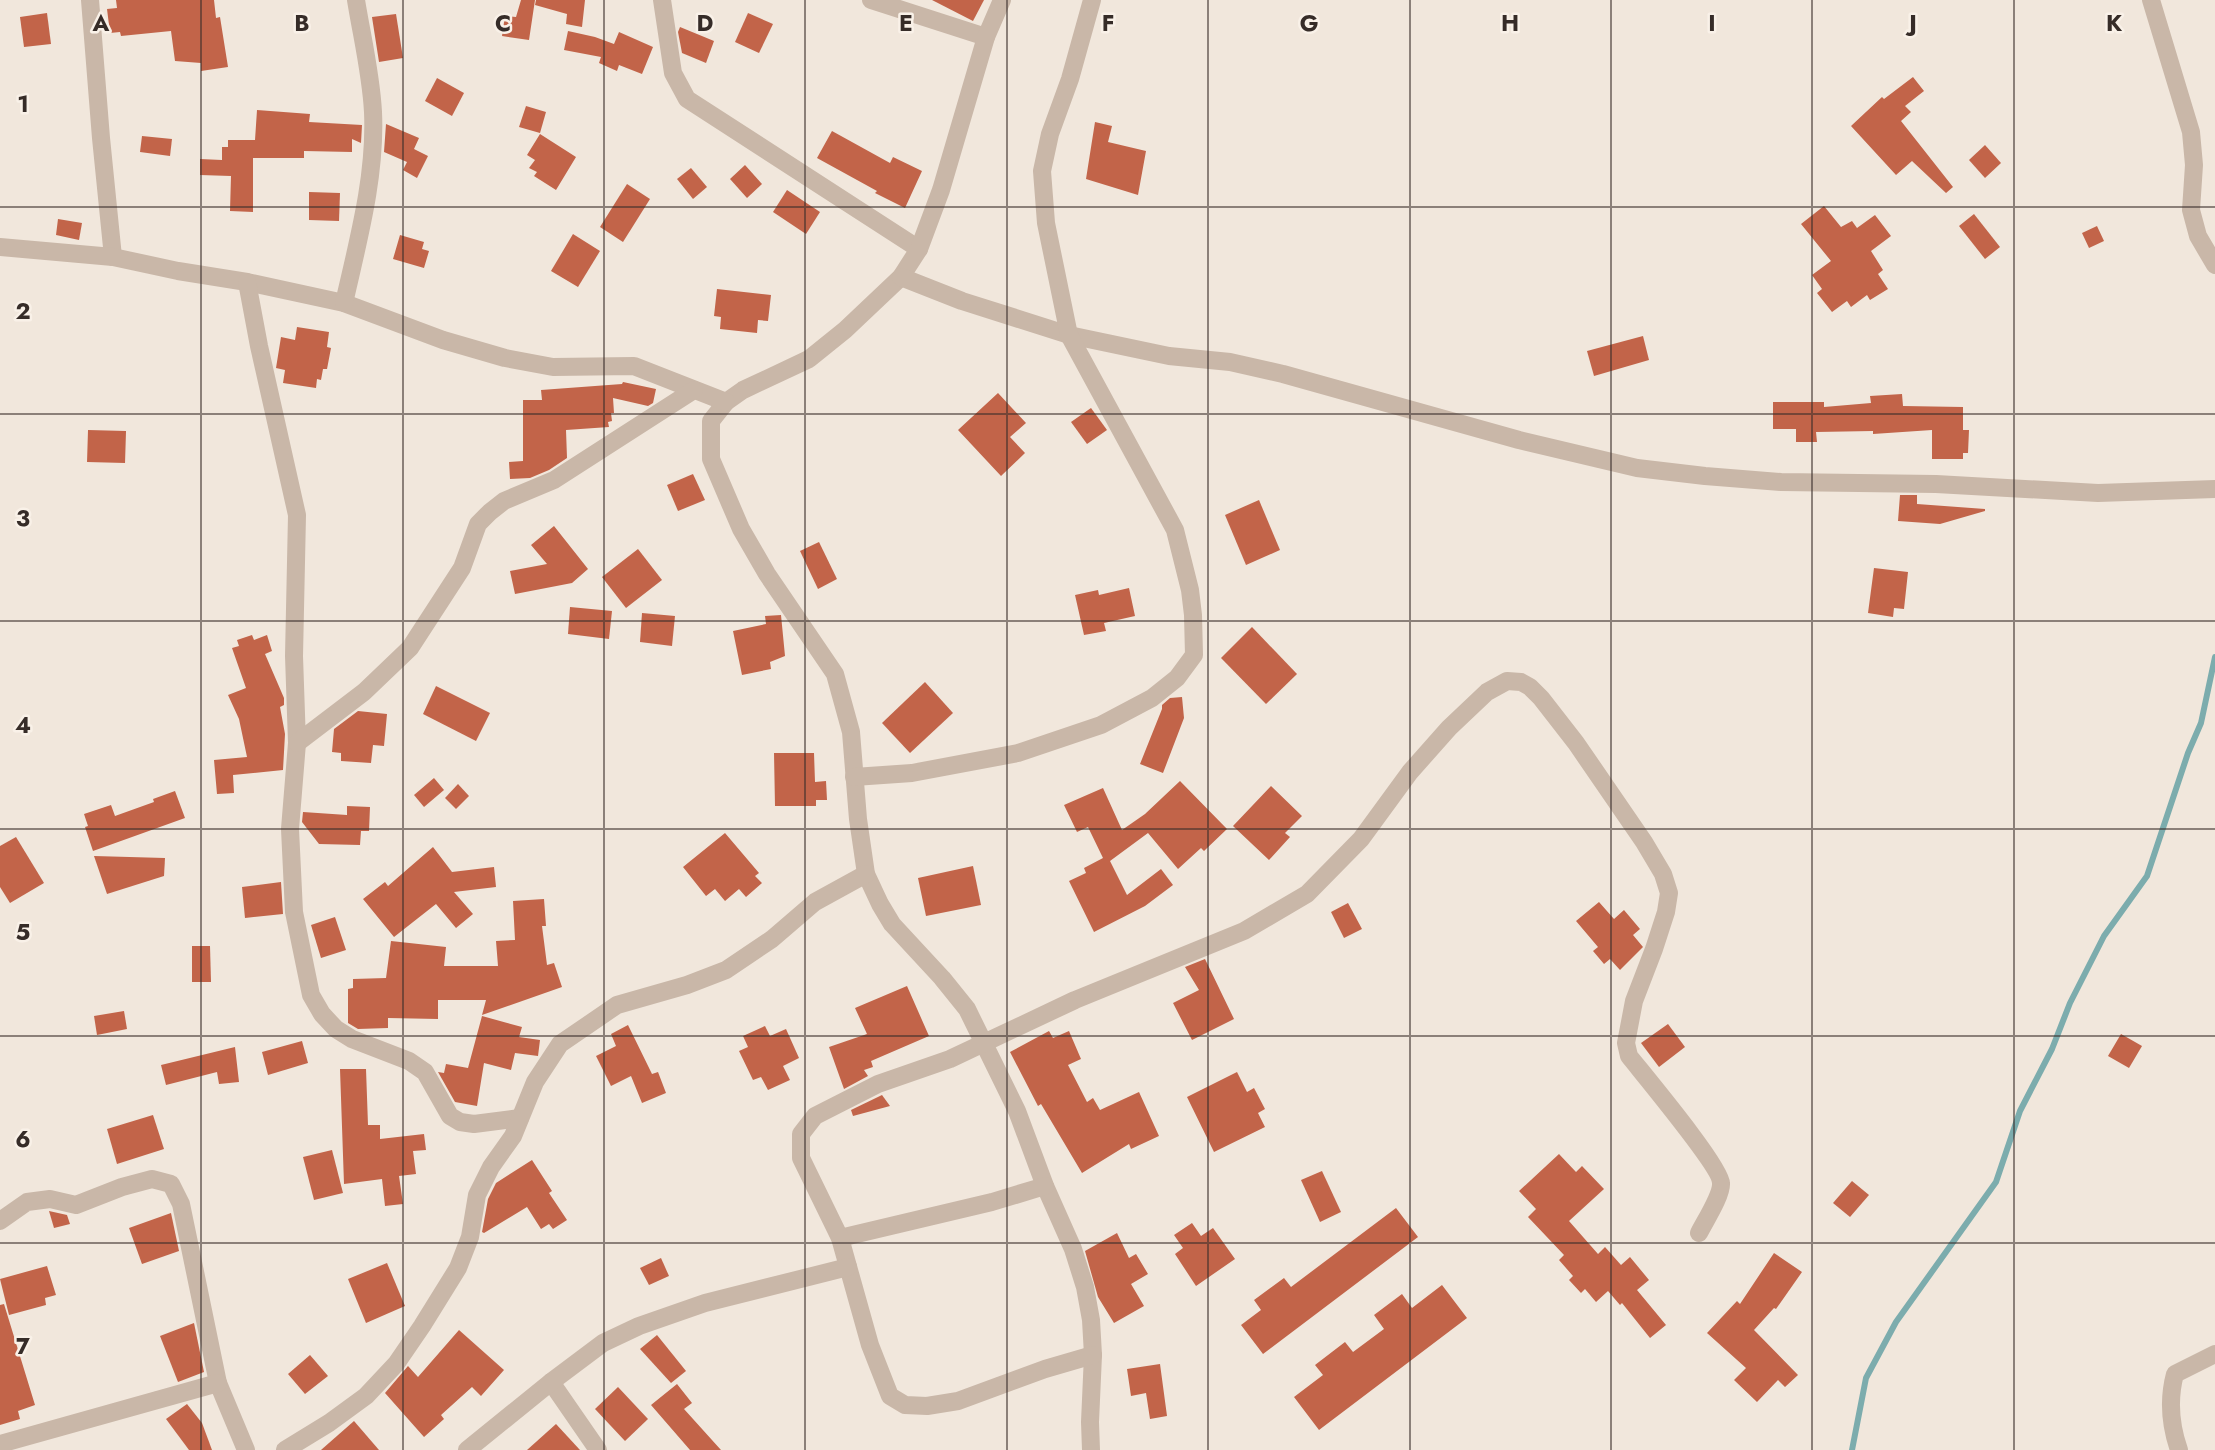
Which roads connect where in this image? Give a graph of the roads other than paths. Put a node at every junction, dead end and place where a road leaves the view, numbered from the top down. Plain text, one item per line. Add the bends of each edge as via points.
1 (90, 0) edge
2 (355, 0) edge
3 (662, 0) edge
4 (871, 0) edge
5 (1002, 0) edge
6 (1092, 0) edge
7 (2151, 0) edge
8 (986, 37) junction
9 (0, 247) edge
10 (919, 249) junction
11 (113, 257) junction
12 (2215, 265) edge
13 (901, 277) junction
14 (247, 282) junction
15 (344, 303) junction
16 (1069, 335) junction
17 (694, 390) junction
18 (726, 401) junction
19 (2215, 489) edge
20 (297, 743) junction
21 (854, 777) junction
22 (866, 874) junction
23 (983, 1044) junction
24 (520, 1118) junction
25 (1045, 1186) junction
26 (0, 1221) edge
27 (1699, 1233) dead end
28 (840, 1238) junction
29 (848, 1267) junction
30 (2215, 1354) edge
31 (1093, 1355) junction
32 (551, 1381) junction
33 (218, 1383) junction
34 (35, 1442) edge
35 (0, 1444) edge
36 (246, 1450) edge
37 (285, 1450) edge
38 (467, 1450) edge
39 (598, 1450) edge
40 (1091, 1450) edge
41 (2179, 1450) edge

1 - 11 street
2 - 15 street via 373,112 363,216
3 - 10 street via 673,73 687,99
4 - 8 street
5 - 8 street
6 - 16 street via 1042,171 1046,223
7 - 12 street via 2191,132 2191,210 2198,236
8 - 10 street
9 - 11 street
10 - 13 street
11 - 14 street
13 - 16 street
13 - 18 street via 809,359
14 - 15 street
14 - 20 street via 297,515
15 - 17 street via 505,358 553,367 634,366
16 - 19 street via 1256,368 1637,468 1781,482 2098,493
16 - 21 street via 1175,530 1194,615 1194,655 1177,678 1152,698 1101,725 1018,753 912,773
17 - 18 street
17 - 20 street via 554,480 504,501 490,512 478,524 462,568 410,648 364,692
18 - 21 street via 711,421 711,459 747,540 835,674 851,732
20 - 24 street via 290,828 294,912 311,995 321,1014 352,1039 418,1066 450,1116 460,1122
21 - 22 street
22 - 23 street via 892,923 967,1009
22 - 24 street via 815,902 726,970 617,1005 589,1023 560,1044
23 - 25 street via 1017,1111
23 - 27 street via 1075,1000 1244,931 1307,894 1361,839 1410,772 1467,710 1507,681 1521,682 1541,698 1576,743 1663,874 1666,912 1634,1001 1626,1044 1629,1056 1718,1174 1718,1194
23 - 28 street via 878,1084 815,1116 801,1135 801,1158
24 - 37 street via 477,1195 470,1237 458,1268 396,1364 366,1396
25 - 28 street
25 - 31 street via 1085,1287
26 - 33 street via 27,1202 50,1199 76,1205 152,1179 171,1184 181,1204
28 - 29 street
29 - 31 street via 885,1383 891,1396 905,1405 958,1401
29 - 32 street via 705,1303 639,1326 603,1343
30 - 41 street via 2175,1374 2169,1393
31 - 40 street
32 - 38 street
32 - 39 street
33 - 34 street
33 - 36 street
34 - 35 street

